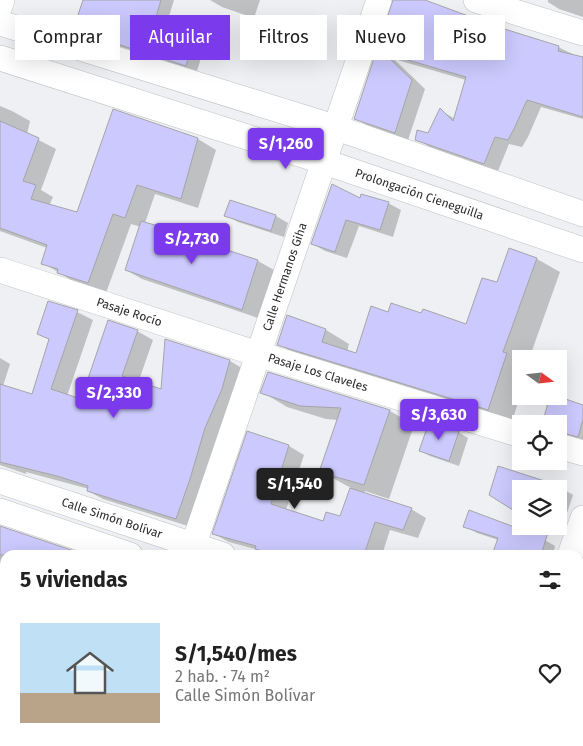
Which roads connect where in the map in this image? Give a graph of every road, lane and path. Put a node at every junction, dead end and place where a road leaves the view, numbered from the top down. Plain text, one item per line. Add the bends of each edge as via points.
1 (2, 0) edge
2 (379, 0) edge
3 (476, 0) edge
4 (0, 6) edge
5 (0, 23) edge
6 (583, 32) edge
7 (0, 58) edge
8 (336, 128) junction
9 (325, 162) junction
10 (583, 214) edge
11 (583, 250) edge
12 (0, 270) edge
13 (258, 354) junction
14 (512, 432) edge
15 (567, 449) edge
16 (583, 454) edge
17 (0, 481) edge
18 (0, 511) edge
19 (583, 518) edge
20 (115, 550) edge
21 (192, 550) edge
22 (572, 550) edge

1 - 4 street
2 - 8 street, Calle Hermanos Giha
3 - 6 street
5 - 8 street
7 - 9 street, Prolongación Cieneguilla
8 - 9 street, Calle Hermanos Giha
8 - 10 street
9 - 11 street, Prolongación Cieneguilla
9 - 13 street, Calle Hermanos Giha
12 - 13 street, Pasaje Rocío
13 - 14 street, Pasaje Los Claveles
13 - 21 street, Calle Hermanos Giha
15 - 16 street
17 - 21 street, Calle Simón Bolívar
18 - 20 street
19 - 22 street

